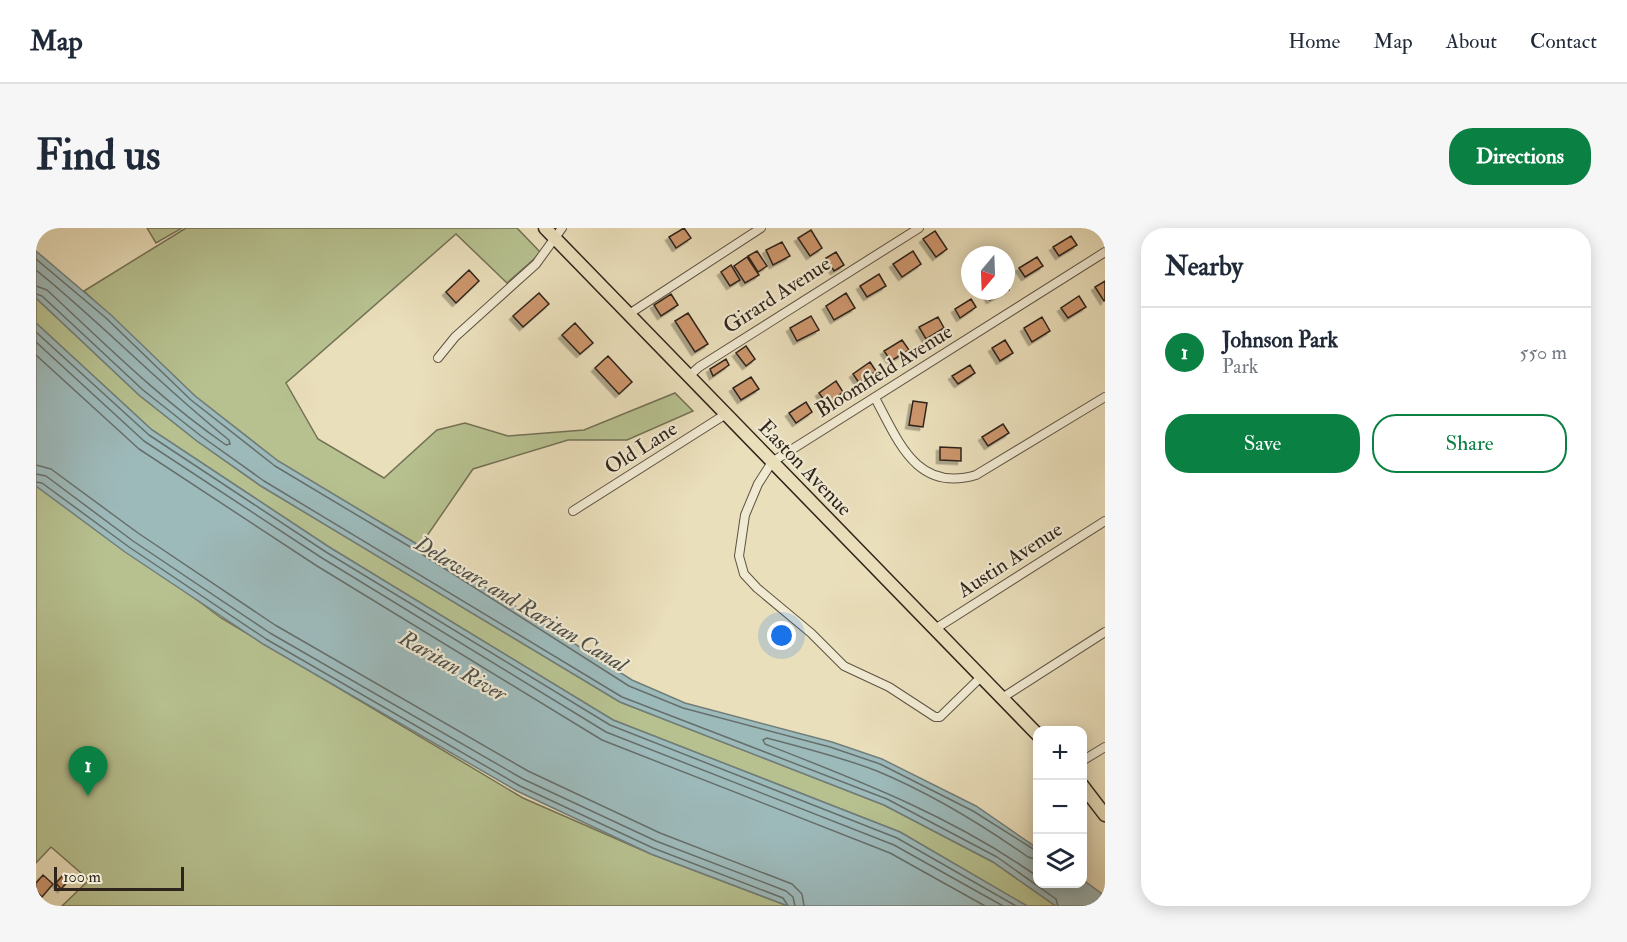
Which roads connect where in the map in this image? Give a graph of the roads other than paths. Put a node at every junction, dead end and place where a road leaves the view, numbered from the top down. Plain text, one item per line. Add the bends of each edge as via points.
1 (545, 228) edge
2 (761, 228) edge
3 (919, 228) edge
4 (559, 233) edge
5 (1105, 252) edge
6 (628, 314) junction
7 (438, 358) dead end
8 (688, 377) junction
9 (1105, 397) edge
10 (875, 398) junction
11 (726, 414) junction
12 (772, 462) junction
13 (573, 511) dead end
14 (1105, 521) edge
15 (935, 629) junction
16 (1105, 632) edge
17 (981, 677) junction
18 (1002, 698) junction
19 (1033, 730) edge
20 (1105, 747) edge
21 (1087, 758) edge
22 (1087, 787) edge
23 (1087, 789) edge
24 (1105, 803) edge
25 (1105, 815) edge

1 - 4 main road, Easton Avenue
2 - 6 street
3 - 8 street, Girard Avenue
4 - 6 main road, Easton Avenue
4 - 7 street via 536,264 454,337
5 - 10 street, Bloomfield Avenue
6 - 8 main road, Easton Avenue
8 - 11 main road, Easton Avenue
9 - 10 street via 967,478 942,478 921,470 903,450
10 - 12 street, Bloomfield Avenue
11 - 12 main road, Easton Avenue
11 - 13 street, Old Lane
12 - 15 main road, Easton Avenue
12 - 17 street via 758,484 740,536 739,556 749,581 844,666 889,687 935,717 940,717
14 - 15 street, Austin Avenue
15 - 17 main road, Easton Avenue
16 - 18 street
17 - 18 main road, Easton Avenue
18 - 19 main road, Easton Avenue
20 - 21 street
22 - 24 main road
23 - 25 main road

